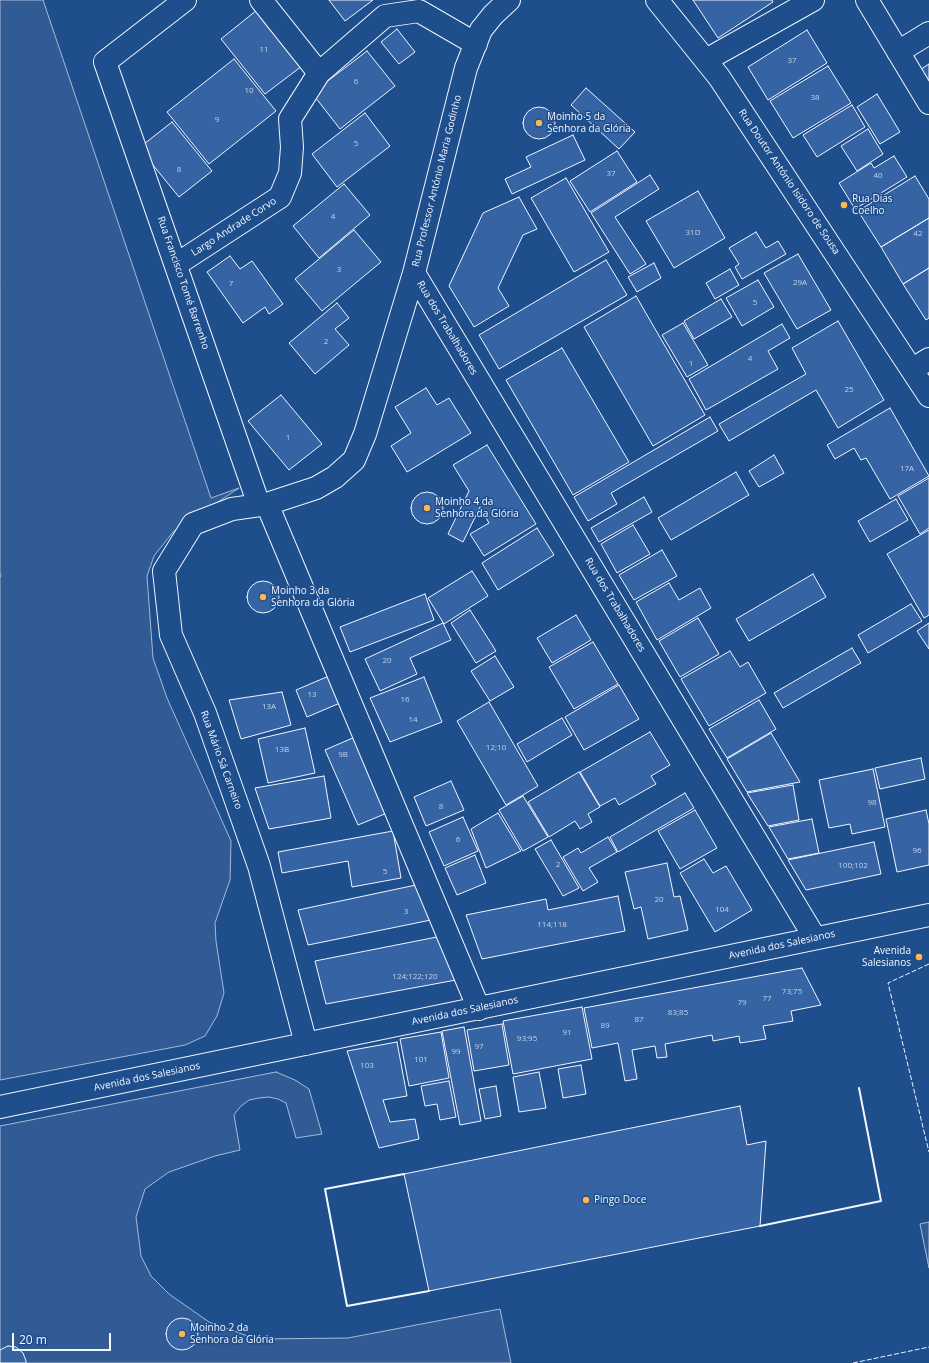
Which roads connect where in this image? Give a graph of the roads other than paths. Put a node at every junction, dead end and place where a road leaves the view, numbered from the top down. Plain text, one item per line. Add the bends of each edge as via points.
1 (185, 0) edge
2 (261, 0) edge
3 (509, 0) edge
4 (656, 0) edge
5 (813, 0) edge
6 (867, 0) edge
7 (929, 33) edge
8 (476, 44) junction
9 (898, 52) junction
10 (706, 60) junction
11 (319, 73) junction
12 (929, 103) edge
13 (176, 264) junction
14 (414, 273) junction
15 (921, 364) edge
16 (929, 396) edge
17 (263, 504) junction
18 (232, 509) joint
19 (929, 915) edge
20 (815, 938) junction
21 (479, 1009) junction
22 (306, 1044) junction
23 (0, 1107) edge

1 - 13 street, Rua Francisco Tomé Barrenho via 105,62
2 - 11 street
3 - 8 street, Rua Professor António Maria Godinho via 481,30
4 - 10 street, Rua Doutor António Isidoro de Sousa
5 - 10 street
6 - 9 street
7 - 9 street
8 - 11 street, Largo Andrade Corvo via 419,11 386,16
8 - 14 street, Rua Professor António Maria Godinho via 466,68
9 - 12 street
10 - 15 street, Rua Doutor António Isidoro de Sousa
11 - 13 street, Largo Andrade Corvo via 290,119 290,173 280,197
13 - 17 street, Rua Francisco Tomé Barrenho
14 - 17 street, Rua Professor António Maria Godinho via 365,434 354,460 335,477 316,488
14 - 20 street, Rua dos Trabalhadores
15 - 16 street
17 - 18 street, Rua Professor António Maria Godinho
17 - 21 street, Rua Francisco Tomé Barrenho
18 - 22 street, Rua Mário Sá Carneiro via 192,524 164,571 171,635 205,713 259,866
19 - 20 street, Avenida dos Salesianos
20 - 21 street, Avenida dos Salesianos
21 - 22 street, Avenida dos Salesianos
22 - 23 street, Avenida dos Salesianos

